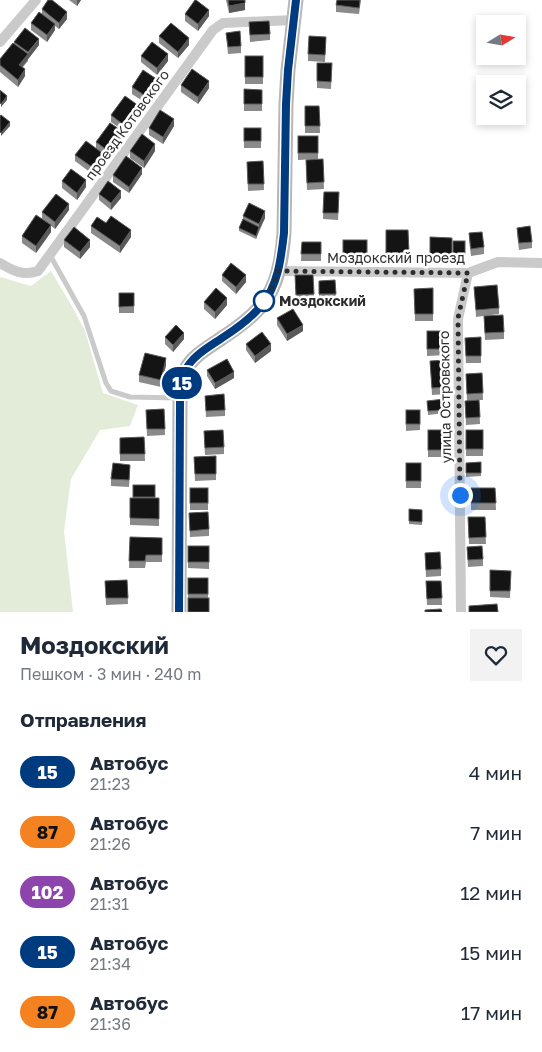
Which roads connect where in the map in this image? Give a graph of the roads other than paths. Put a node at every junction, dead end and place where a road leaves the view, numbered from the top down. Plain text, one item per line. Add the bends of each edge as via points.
1 (36, 0) edge
2 (296, 0) edge
3 (294, 20) junction
4 (0, 42) edge
5 (50, 255) junction
6 (0, 263) edge
7 (542, 263) edge
8 (278, 271) junction
9 (468, 273) junction
10 (181, 398) junction
11 (179, 612) edge
12 (461, 612) edge

1 - 4 street
2 - 3 street
3 - 5 street, проезд Котовского via 223,23 213,30
3 - 8 street via 286,104 284,233
5 - 6 street, проезд Котовского via 38,271 28,274 12,271
5 - 10 lane via 84,316 111,391 130,397
7 - 9 street, Моздокский проезд via 498,262
8 - 9 street, Моздокский проезд
8 - 10 street via 261,306 192,360 182,383
9 - 12 street, улица Островского via 458,318
10 - 11 street

